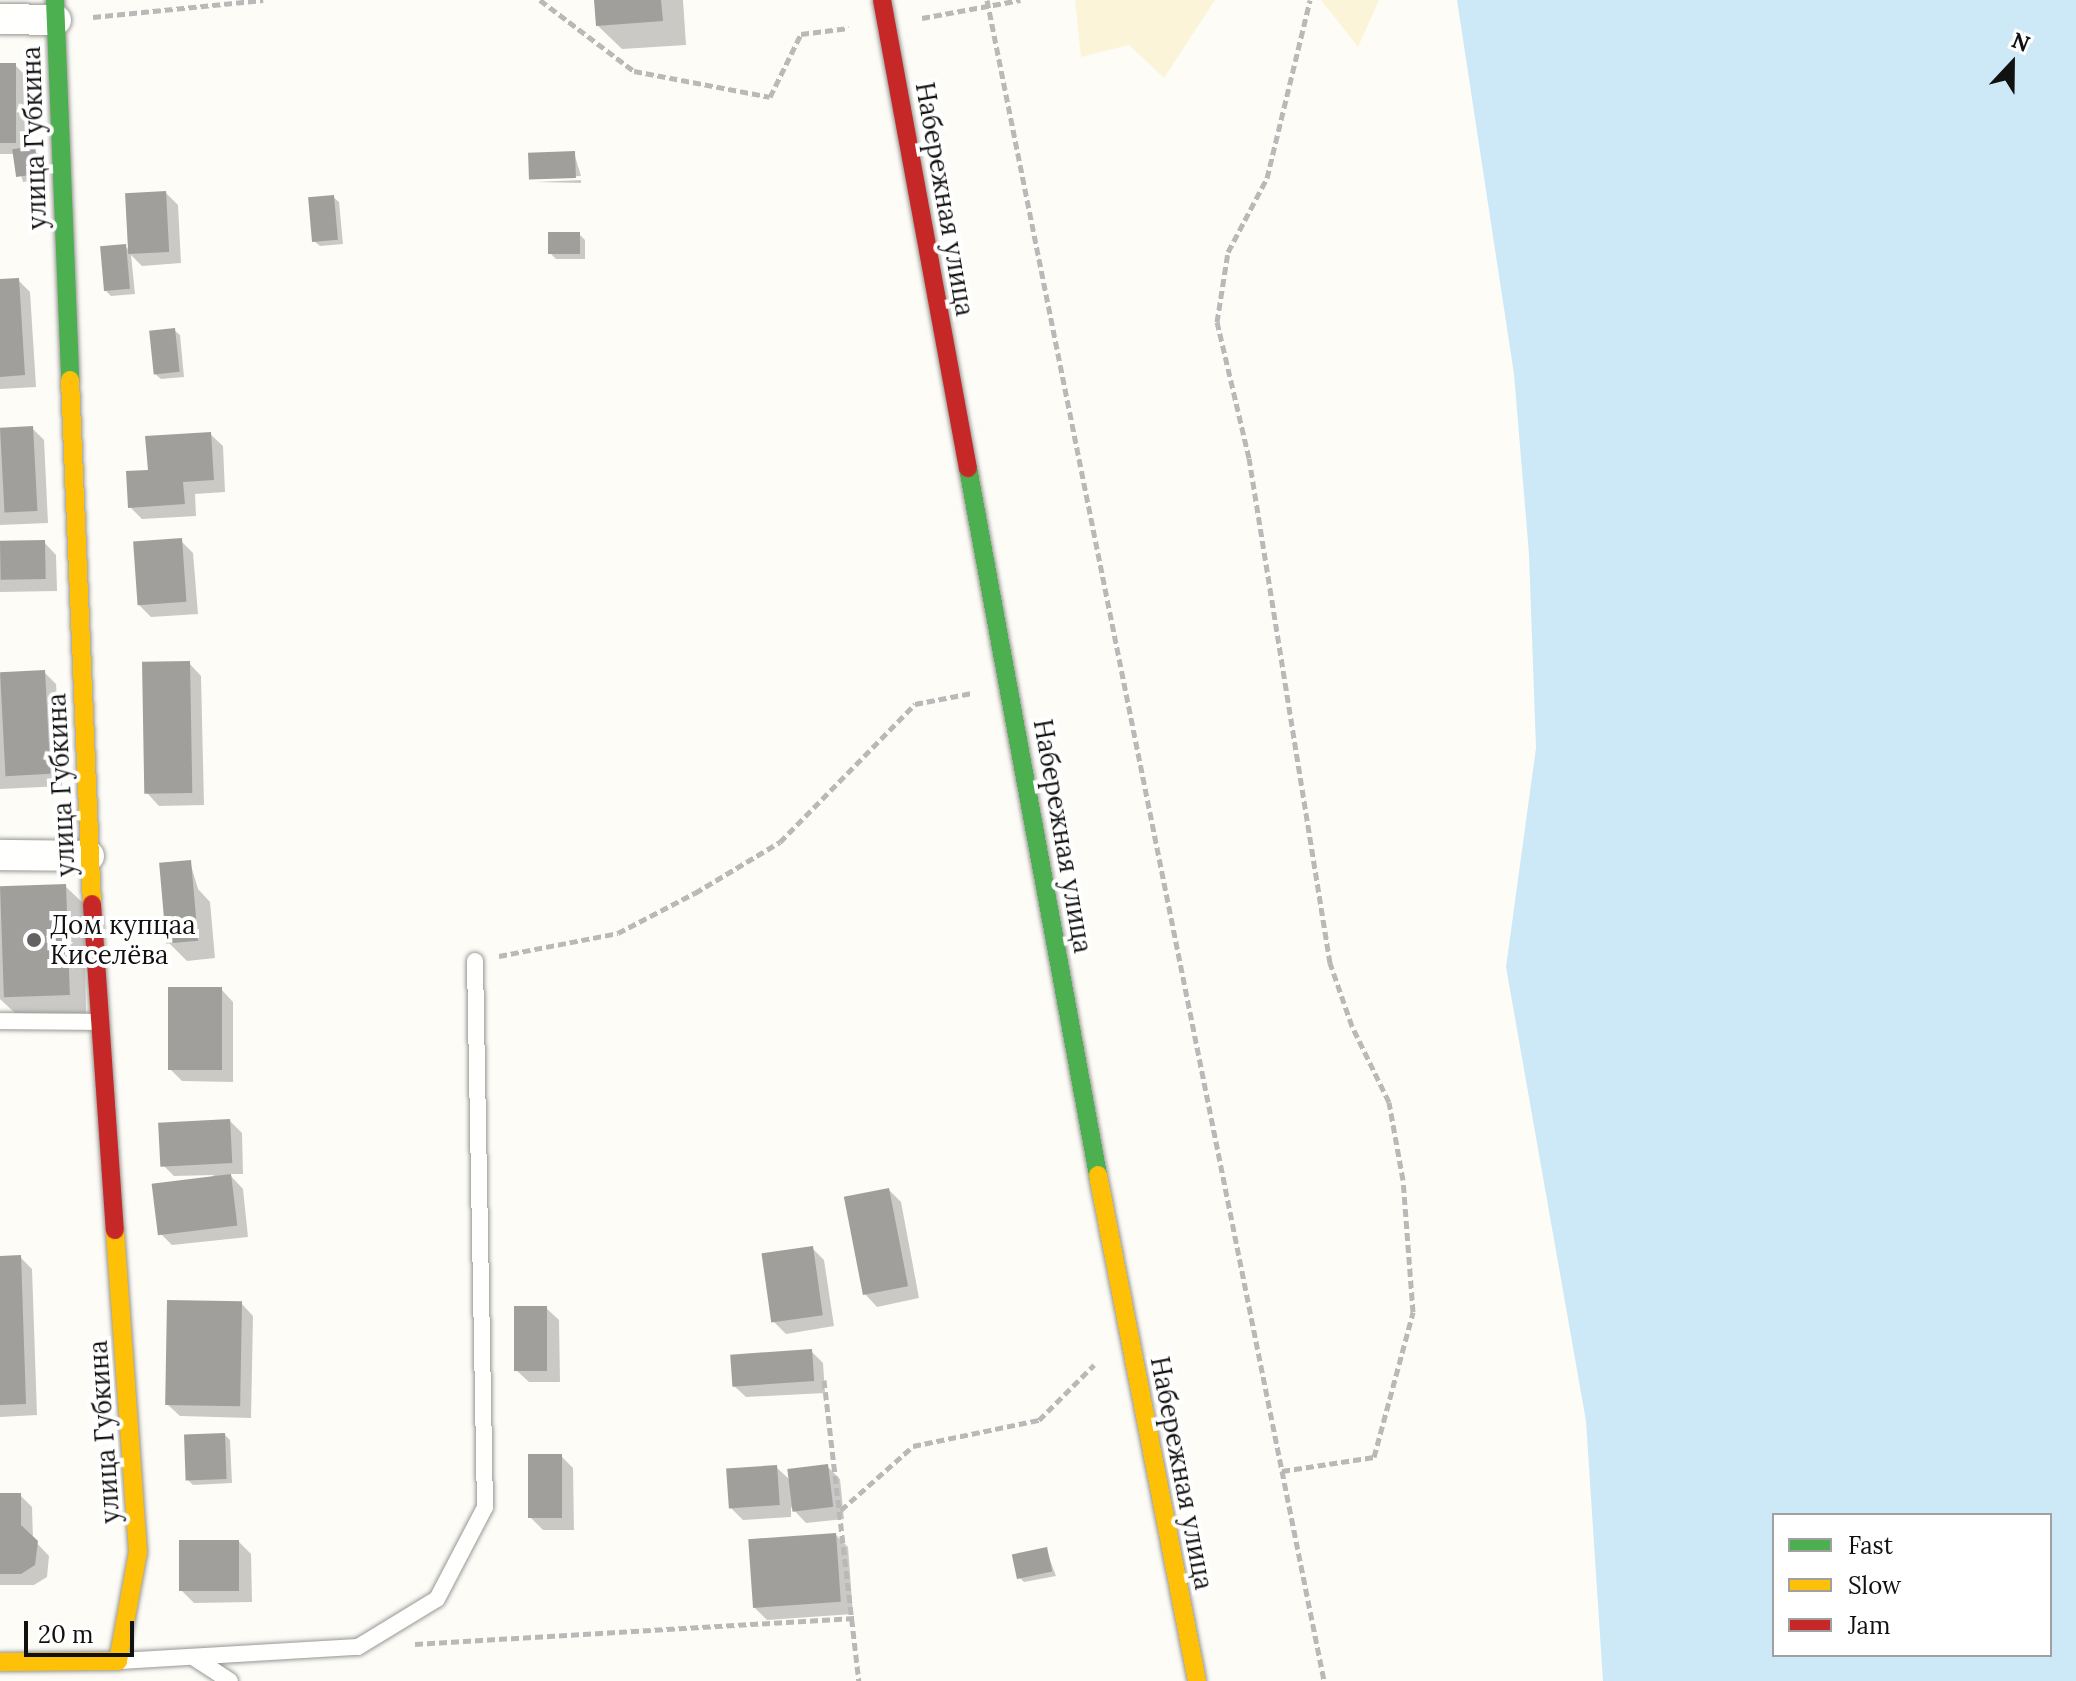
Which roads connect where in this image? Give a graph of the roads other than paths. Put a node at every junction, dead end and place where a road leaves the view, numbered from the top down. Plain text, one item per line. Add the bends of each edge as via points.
1 (882, 0) edge
2 (55, 10) edge
3 (0, 19) edge
4 (0, 855) edge
5 (89, 856) junction
6 (475, 961) road end
7 (0, 1021) edge
8 (101, 1022) junction
9 (193, 1657) junction
10 (118, 1661) junction
11 (0, 1662) edge
12 (230, 1681) edge
13 (1197, 1681) edge

1 - 13 street, Набережная улица via 1127,1332
2 - 3 street
2 - 5 street, улица Губкина
4 - 5 street
5 - 8 street, улица Губкина
6 - 9 lane via 485,1507 437,1599 358,1647
7 - 8 lane
8 - 10 street, улица Губкина via 138,1552
9 - 10 lane
9 - 12 lane
10 - 11 street

